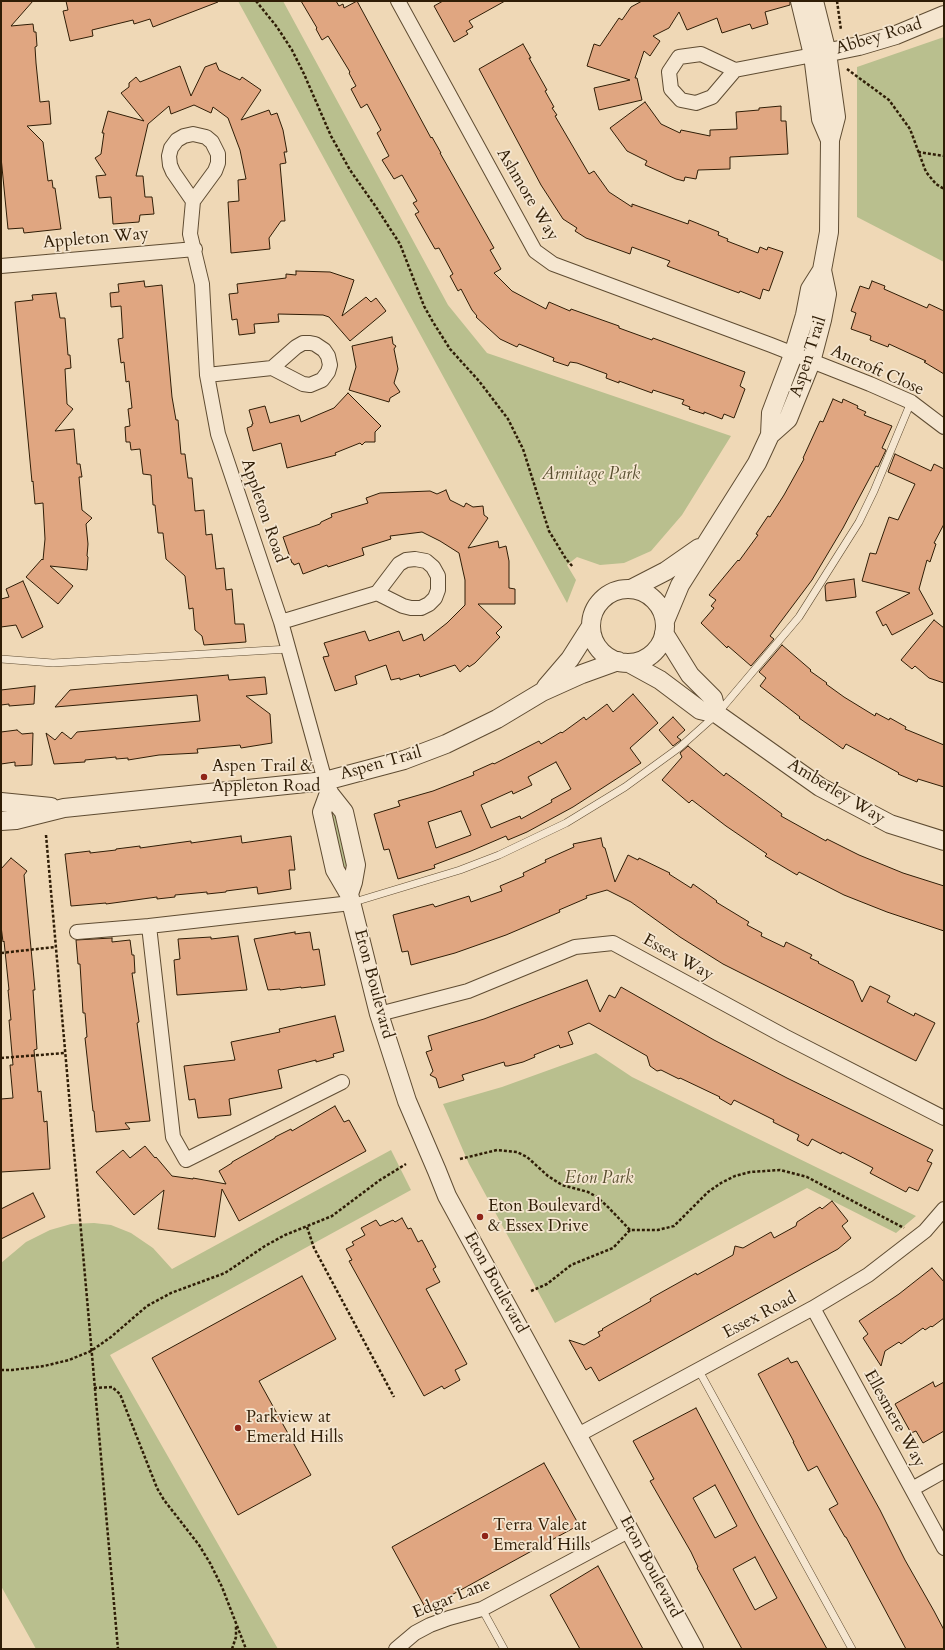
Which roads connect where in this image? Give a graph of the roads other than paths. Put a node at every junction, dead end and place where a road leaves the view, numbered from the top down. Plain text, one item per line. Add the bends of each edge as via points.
1 (398, 1) edge
2 (800, 1) edge
3 (814, 1) edge
4 (944, 15) edge
5 (820, 54) junction
6 (735, 70) junction
7 (193, 201) junction
8 (195, 248) junction
9 (1, 266) edge
10 (822, 270) junction
11 (793, 354) junction
12 (811, 362) junction
13 (272, 368) dead end
14 (207, 375) junction
15 (911, 402) junction
16 (944, 426) edge
17 (770, 435) junction
18 (706, 543) junction
19 (631, 589) junction
20 (377, 593) dead end
21 (281, 622) junction
22 (591, 626) junction
23 (665, 627) junction
24 (289, 649) junction
25 (1, 659) edge
26 (623, 662) junction
27 (542, 692) junction
28 (717, 714) junction
29 (327, 787) junction
30 (1, 802) edge
31 (64, 808) junction
32 (1, 821) edge
33 (944, 841) edge
34 (350, 899) junction
35 (149, 926) junction
36 (77, 932) dead end
37 (379, 1014) junction
38 (342, 1082) dead end
39 (944, 1118) edge
40 (944, 1209) edge
41 (813, 1308) junction
42 (698, 1369) junction
43 (578, 1435) junction
44 (944, 1471) edge
45 (912, 1489) junction
46 (630, 1530) junction
47 (944, 1548) edge
48 (482, 1609) junction
49 (396, 1649) edge
50 (504, 1649) edge
51 (694, 1649) edge
52 (852, 1649) edge

1 - 11 street, Ashmore Way via 535,251 553,264
2 - 5 street, Aspen Trail
3 - 5 street, Aspen Trail
4 - 5 street, Abbey Road via 896,35
5 - 6 street
5 - 10 street, Aspen Trail via 821,119 830,140 829,232
6 - 6 street via 701,54 679,57 669,72 671,89 682,100 696,103 712,97
7 - 7 street via 215,171 218,154 212,142 206,137 192,134 177,140 169,156 173,172
7 - 8 street, Appleton Road via 190,234
8 - 9 street, Appleton Way
8 - 14 street, Appleton Road via 202,284
10 - 11 street, Aspen Trail via 810,289
10 - 12 street, Aspen Trail via 827,294
11 - 12 street, Ancroft Close
11 - 17 street, Aspen Trail via 771,413
12 - 15 street, Ancroft Close
12 - 17 street, Aspen Trail via 788,418
13 - 14 street
14 - 21 street, Appleton Road via 218,434
15 - 16 street, Ancroft Close
15 - 28 lane via 874,491 841,552 799,617
17 - 18 street, Aspen Trail via 757,463
18 - 19 street, Aspen Trail via 666,571
18 - 23 street, Aspen Trail via 680,585
19 - 22 street, Aspen Trail via 618,591 599,604 593,614
19 - 23 street via 643,592 653,599 661,609
20 - 21 street
21 - 24 street, Appleton Road
22 - 26 street via 598,648 607,656
22 - 27 street, Aspen Trail via 570,659
23 - 26 street, Aspen Trail via 660,645 652,654 641,661
23 - 28 street via 690,675 713,698
24 - 25 lane via 53,663
24 - 29 street, Appleton Road
26 - 27 street, Aspen Trail via 582,674
26 - 28 street, Amberley Way via 660,680 700,710
27 - 29 street, Aspen Trail via 497,719 446,744
28 - 33 street, Amberley Way via 820,787 890,824
28 - 34 lane via 680,747 625,787 566,823 499,855 460,870
29 - 31 street, Aspen Trail
29 - 34 street, Eton Boulevard via 322,812 335,870
30 - 31 street, Aspen Trail
31 - 32 street, Aspen Trail via 16,820
34 - 35 street
34 - 37 street, Eton Boulevard
35 - 36 street
35 - 38 street via 173,1137 186,1160
37 - 39 street, Essex Way via 468,991 575,947 612,943 784,1036
37 - 43 street, Eton Boulevard via 407,1100 447,1196
40 - 41 street, Essex Road via 925,1231 868,1275
41 - 42 street, Essex Road
41 - 45 street, Ellesmere Way
42 - 43 street, Essex Road
42 - 52 lane
43 - 46 street, Eton Boulevard
44 - 45 street
45 - 47 street, Ellesmere Way
46 - 48 street, Edgar Lane
46 - 51 street, Eton Boulevard
48 - 49 street, Edgar Lane via 430,1625 415,1633
48 - 50 lane

